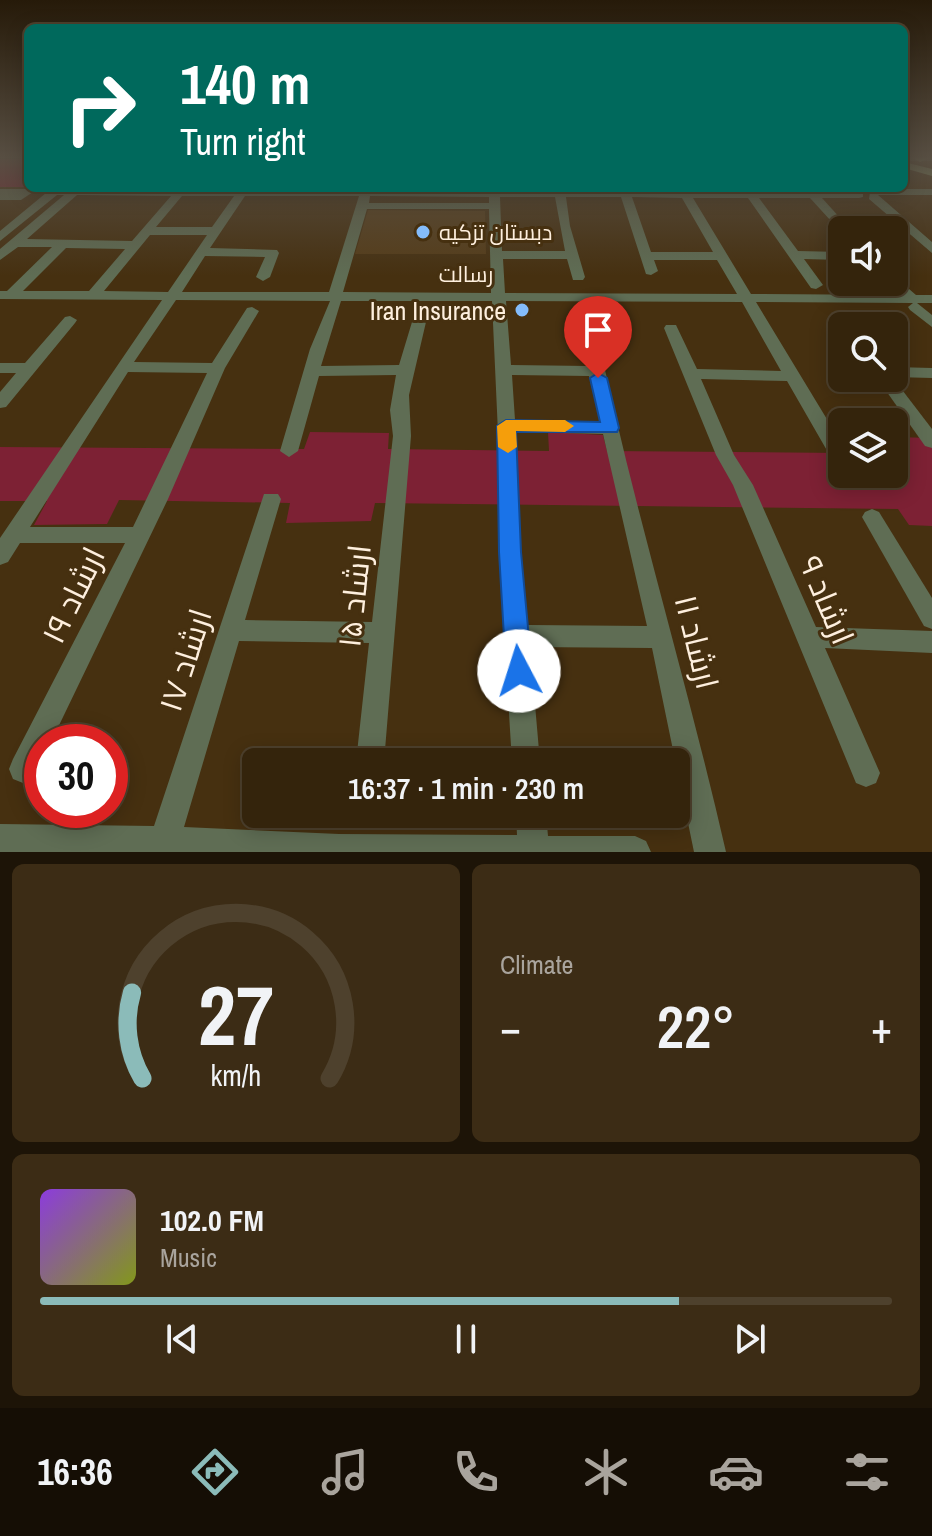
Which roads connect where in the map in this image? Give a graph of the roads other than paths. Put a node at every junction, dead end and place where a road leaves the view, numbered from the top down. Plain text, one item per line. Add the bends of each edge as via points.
1 (48, 197) edge
2 (68, 197) edge
3 (176, 197) edge
4 (239, 197) edge
5 (308, 197) edge
6 (390, 197) edge
7 (473, 197) edge
8 (530, 197) edge
9 (561, 197) edge
10 (626, 197) edge
11 (687, 197) edge
12 (753, 197) edge
13 (815, 197) edge
14 (871, 197) edge
15 (364, 200) junction
16 (495, 200) junction
17 (832, 216) edge
18 (146, 231) junction
19 (216, 231) junction
20 (0, 237) edge
21 (15, 243) junction
22 (64, 243) junction
23 (133, 245) junction
24 (932, 249) edge
25 (201, 252) junction
26 (496, 255) junction
27 (572, 255) junction
28 (795, 255) junction
29 (0, 256) edge
30 (645, 256) junction
31 (721, 256) junction
32 (828, 256) edge
33 (651, 271) dead end
34 (263, 277) dead end
35 (578, 277) dead end
36 (816, 285) dead end
37 (94, 294) junction
38 (907, 296) edge
39 (4, 297) edge
40 (172, 298) junction
41 (335, 299) junction
42 (932, 299) edge
43 (499, 300) junction
44 (747, 302) junction
45 (913, 303) junction
46 (932, 307) edge
47 (252, 311) dead end
48 (586, 313) dead end
49 (70, 320) dead end
50 (419, 322) dead end
51 (932, 323) edge
52 (671, 328) dead end
53 (30, 367) junction
54 (123, 367) junction
55 (0, 368) edge
56 (217, 368) junction
57 (406, 370) junction
58 (502, 370) junction
59 (313, 371) junction
60 (597, 371) junction
61 (908, 372) edge
62 (932, 373) edge
63 (690, 374) junction
64 (789, 376) junction
65 (895, 392) edge
66 (0, 403) edge
67 (506, 426) junction
68 (828, 437) edge
69 (612, 438) junction
70 (931, 441) edge
71 (289, 451) dead end
72 (271, 499) dead end
73 (872, 517) dead end
74 (14, 535) junction
75 (138, 535) junction
76 (0, 556) edge
77 (932, 619) edge
78 (230, 630) junction
79 (383, 633) junction
80 (516, 636) junction
81 (660, 637) junction
82 (808, 637) junction
83 (932, 642) edge
84 (371, 748) edge
85 (525, 748) edge
86 (23, 769) dead end
87 (866, 773) dead end
88 (532, 828) edge
89 (0, 839) edge
90 (164, 842) junction
91 (263, 849) edge
92 (534, 851) edge
93 (618, 852) edge
94 (635, 852) edge
95 (710, 852) edge

1 - 20 street
2 - 21 street
3 - 18 street
4 - 19 street
5 - 15 street
6 - 15 street
7 - 16 street
8 - 16 street
9 - 27 street
10 - 30 street
11 - 31 street
12 - 28 street
13 - 17 street
14 - 24 street
15 - 16 street
15 - 41 street
16 - 26 street
18 - 19 street
18 - 23 street
19 - 25 street
21 - 22 street
21 - 29 street
22 - 23 street
22 - 39 street
23 - 37 street
25 - 34 street via 273,253
25 - 40 street
26 - 27 street
26 - 43 street
27 - 35 street
28 - 32 street
28 - 36 street
30 - 31 street
30 - 33 street
31 - 44 street
37 - 39 street, رسالت
37 - 40 street, رسالت
38 - 45 street
39 - 40 street, رسالت
40 - 41 street, رسالت
40 - 54 street
41 - 43 street, رسالت
41 - 59 street
42 - 45 street, رسالت
43 - 44 street, رسالت
43 - 58 street
44 - 45 street, رسالت
44 - 64 street
45 - 46 street, رسالت
45 - 51 street
47 - 56 street, ارشاد ۱۹
48 - 60 street, ارشاد ۱۱
49 - 53 street
50 - 57 street, ارشاد ۱۵
52 - 63 street, ارشاد ۹
53 - 55 street
53 - 66 street
54 - 56 street
54 - 74 street
56 - 75 street, ارشاد ۱۹
57 - 59 street
57 - 79 street, ارشاد ۱۵ via 397,423 402,436
58 - 60 street
58 - 67 street
59 - 71 street
60 - 69 street, ارشاد ۱۱
61 - 62 street
63 - 64 street
63 - 82 street, ارشاد ۹
64 - 68 street
65 - 70 street
67 - 69 street
67 - 80 street
69 - 81 street, ارشاد ۱۱
72 - 78 street, ارشاد ۱۷
73 - 77 street
74 - 75 street
74 - 76 street
75 - 86 street, ارشاد ۱۹
78 - 79 street
78 - 90 street, ارشاد ۱۷
79 - 84 street, ارشاد ۱۵
80 - 81 street
80 - 85 street
81 - 95 street, ارشاد ۱۱
82 - 83 street
82 - 87 street, ارشاد ۹
88 - 92 street
89 - 90 street
90 - 91 street
91 - 92 street
92 - 93 street
93 - 94 street

